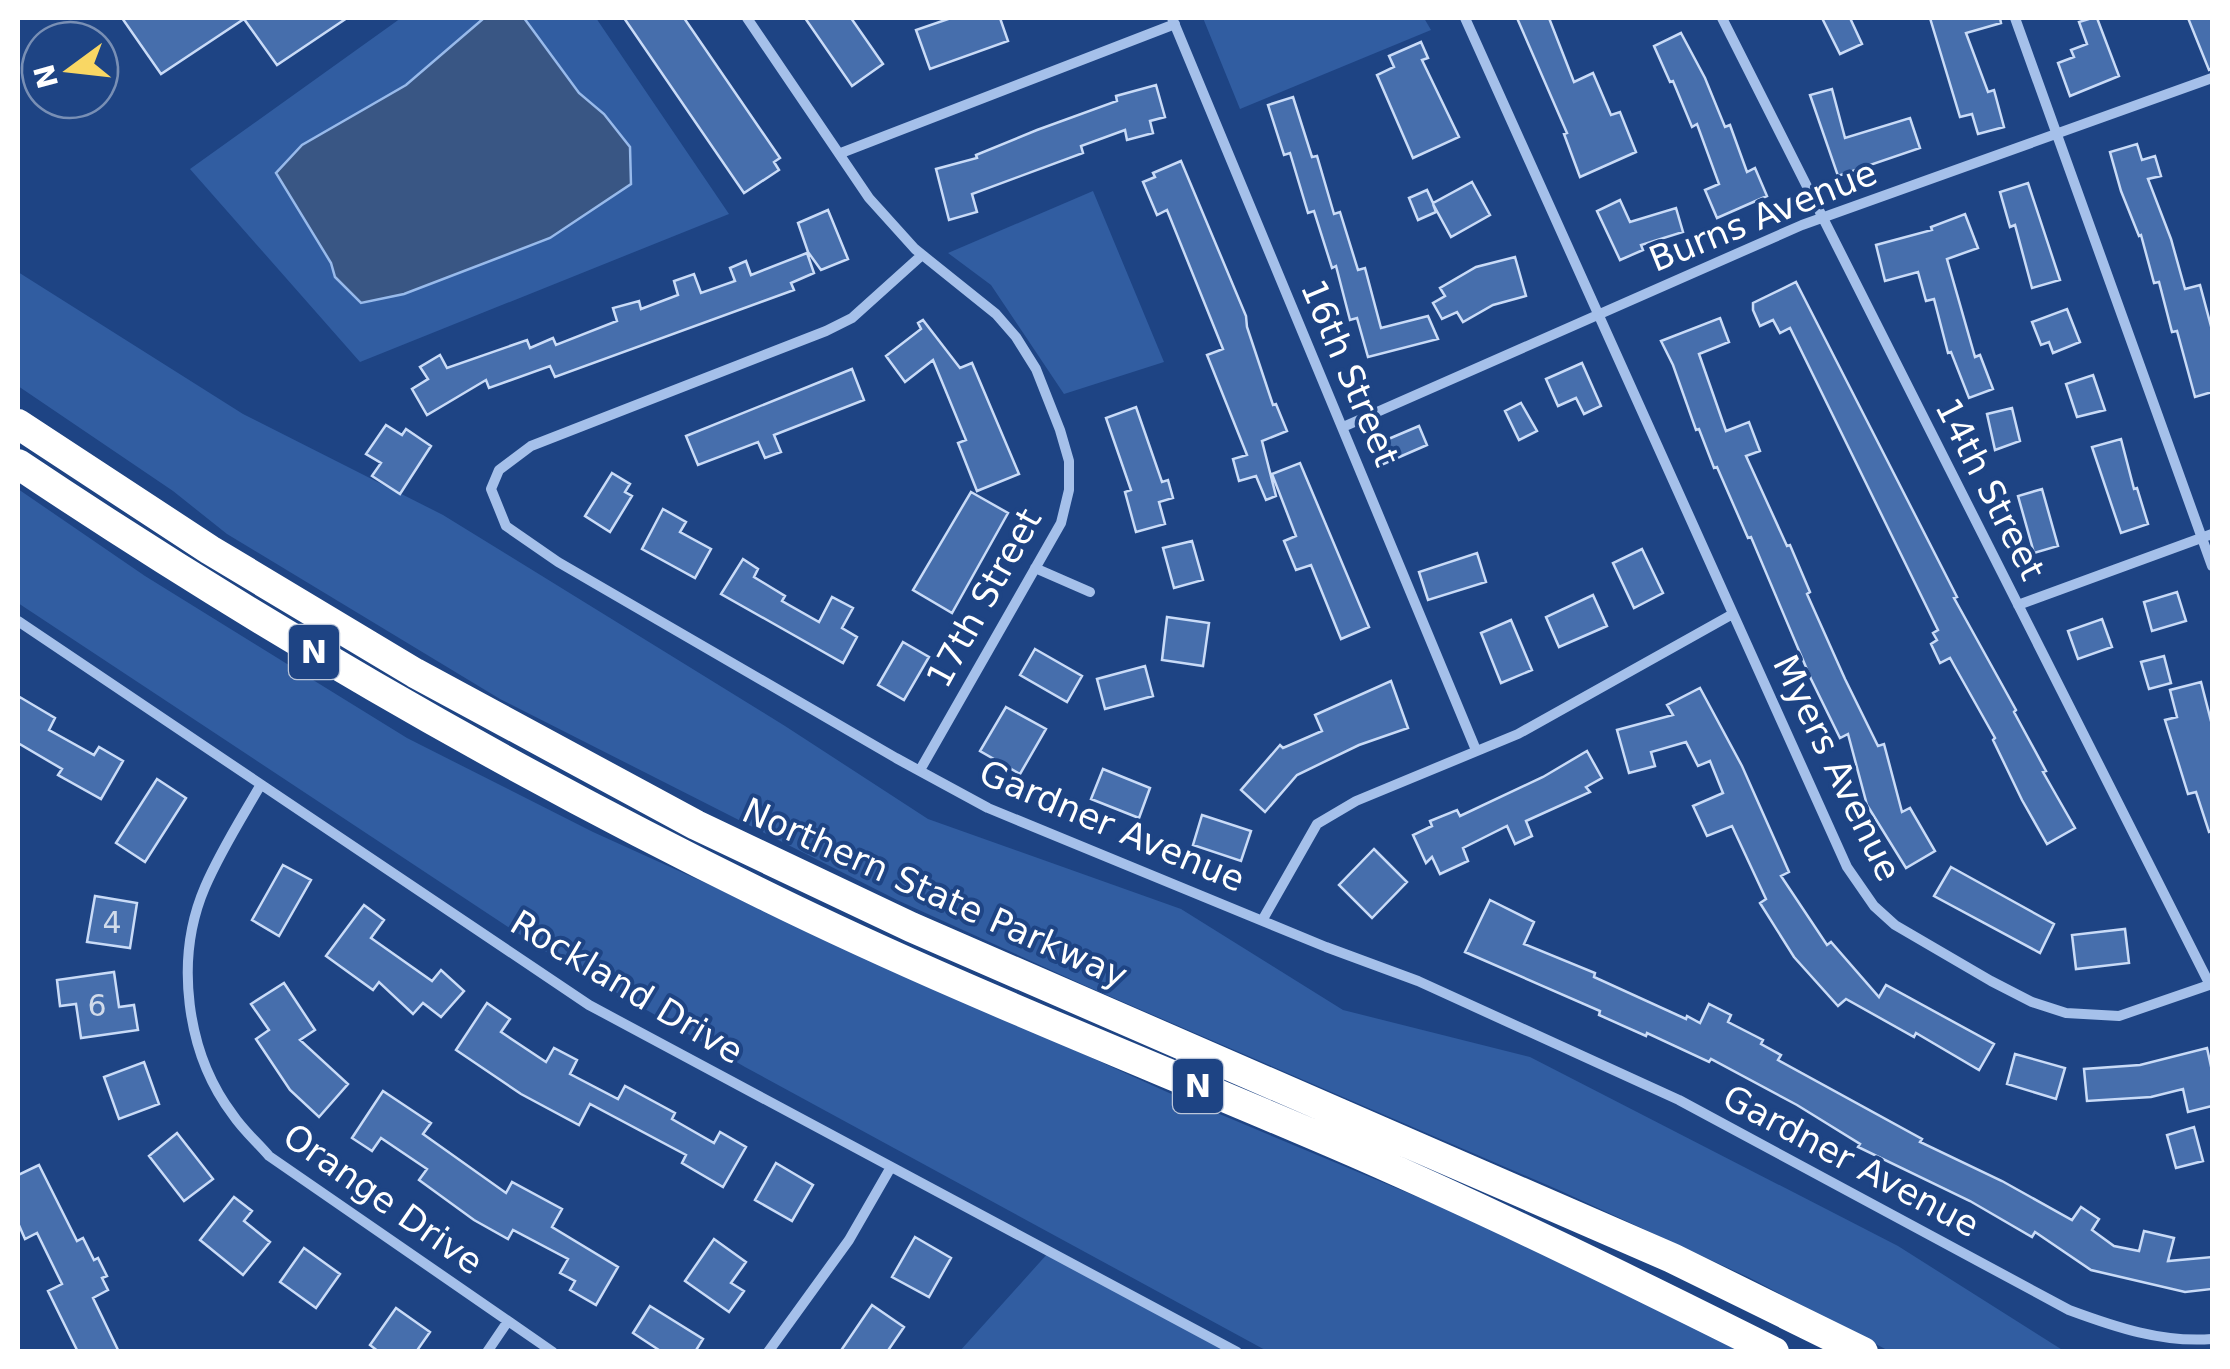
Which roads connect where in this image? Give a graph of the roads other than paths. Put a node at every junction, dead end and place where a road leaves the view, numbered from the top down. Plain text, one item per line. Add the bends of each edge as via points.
1 (747, 18) edge
2 (1465, 18) edge
3 (1722, 18) edge
4 (2015, 18) edge
5 (1174, 21) edge
6 (2212, 78) edge
7 (2057, 134) junction
8 (841, 154) junction
9 (1823, 218) junction
10 (922, 255) junction
11 (1598, 314) junction
12 (18, 410) edge
13 (18, 424) edge
14 (1342, 427) junction
15 (73, 460) junction
16 (18, 464) edge
17 (2207, 536) edge
18 (2212, 566) edge
19 (1035, 568) junction
20 (1090, 592) dead end
21 (2018, 605) junction
22 (1731, 614) junction
23 (18, 621) edge
24 (1476, 750) junction
25 (920, 770) junction
26 (260, 786) junction
27 (1264, 919) junction
28 (2211, 985) edge
29 (891, 1167) junction
30 (508, 1321) junction
31 (2212, 1340) edge
32 (488, 1352) edge
33 (553, 1352) edge
34 (768, 1352) edge
35 (1237, 1352) edge
36 (1774, 1352) edge
37 (1863, 1352) edge

1 - 8 street, 17th Street
2 - 11 street, Myers Avenue
3 - 9 street, 14th Street
4 - 7 street
5 - 8 street
5 - 14 street, 16th Street
6 - 7 street, Burns Avenue
7 - 9 street, Burns Avenue
7 - 17 street
8 - 10 street, 17th Street via 869,198
9 - 11 street, Burns Avenue
9 - 21 street, 14th Street
10 - 19 street, 17th Street via 1016,337 1060,430 1069,490 1061,523
10 - 25 street, Gardner Avenue via 852,318 531,446 498,470 490,489 506,526 558,562
11 - 14 street, Burns Avenue
11 - 22 street, Myers Avenue
12 - 15 highway
13 - 15 highway, Northern State Parkway / N
14 - 24 street, 16th Street
15 - 37 highway, Northern State Parkway / N via 415,674 696,824 910,928 1672,1258
16 - 36 highway, Northern State Parkway / N via 339,667 696,861 900,958 1384,1165
17 - 18 street
17 - 21 street
19 - 20 street
19 - 25 street, 17th Street
21 - 28 street, 14th Street
22 - 24 street via 1518,734
22 - 28 street, Myers Avenue via 1846,867 1895,925 2032,1002 2066,1013 2118,1016
23 - 26 street, Rockland Drive
24 - 27 street via 1317,824
25 - 27 street, Gardner Avenue via 988,808
26 - 29 street, Rockland Drive via 589,1005
26 - 30 street, Orange Drive via 204,890 190,944 190,1013 207,1071 232,1115 269,1156
27 - 31 street, Gardner Avenue via 1679,1100 2068,1310 2119,1329
29 - 34 street via 849,1240
29 - 35 street, Rockland Drive
30 - 32 street
30 - 33 street, Orange Drive

